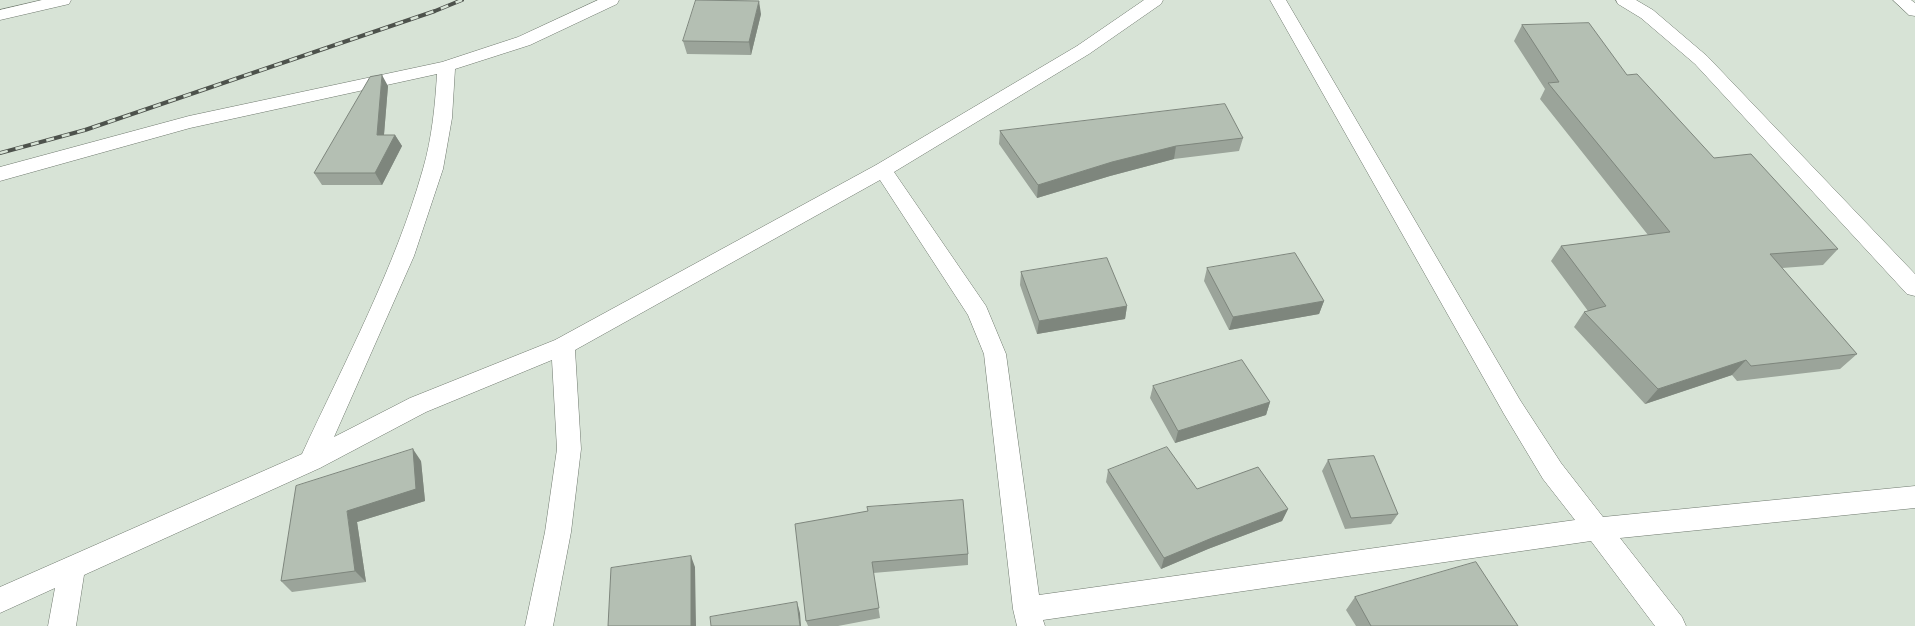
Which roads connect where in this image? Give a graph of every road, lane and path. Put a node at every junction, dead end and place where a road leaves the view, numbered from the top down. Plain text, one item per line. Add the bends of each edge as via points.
1 (60, 0) edge
2 (611, 0) edge
3 (1155, 0) edge
4 (1278, 0) edge
5 (1624, 0) edge
6 (1901, 0) edge
7 (1915, 11) edge
8 (0, 15) edge
9 (446, 66) junction
10 (883, 170) junction
11 (0, 174) edge
12 (1915, 288) edge
13 (563, 346) junction
14 (311, 461) junction
15 (1915, 497) edge
16 (1597, 529) junction
17 (72, 569) junction
18 (0, 600) edge
19 (1029, 617) edge
20 (62, 626) edge
21 (539, 626) edge
22 (1672, 626) edge

1 - 8 street
2 - 9 street via 524,41
3 - 10 street via 1083,50
4 - 16 street via 1512,407 1552,471
5 - 12 street via 1647,14 1701,60
6 - 7 street
9 - 11 street via 189,122
9 - 14 street via 443,118 433,169 404,256
10 - 13 street
10 - 19 street via 978,312 995,354
13 - 14 street via 418,405
13 - 21 street via 569,450 558,532
14 - 17 street
15 - 16 street
16 - 19 street
16 - 22 street
17 - 18 street
17 - 20 street

